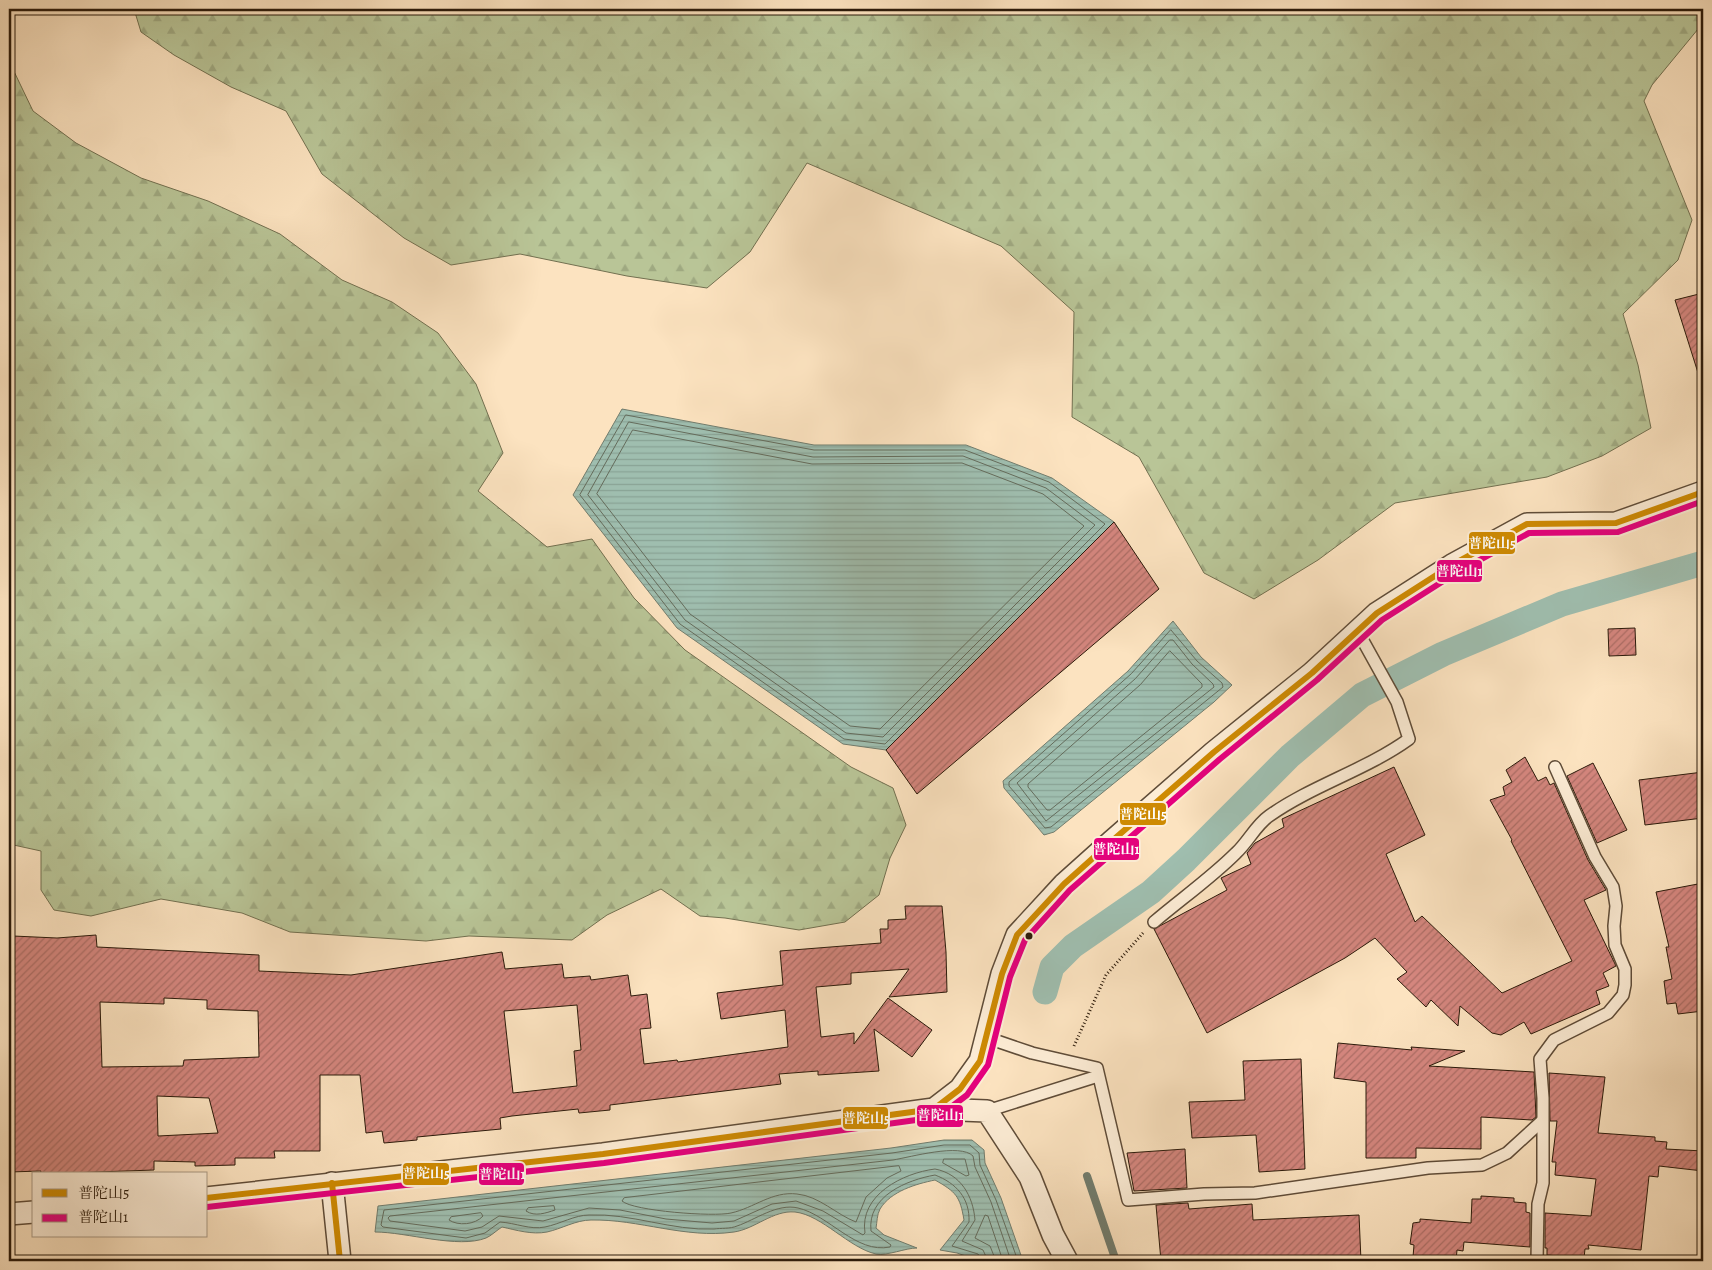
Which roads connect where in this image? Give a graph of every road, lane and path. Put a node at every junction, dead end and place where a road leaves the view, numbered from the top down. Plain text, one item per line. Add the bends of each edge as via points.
1 (1703, 492) edge
2 (1357, 630) junction
3 (1556, 768) dead end
4 (1154, 922) joint
5 (985, 1037) junction
6 (1068, 1061) junction
7 (1098, 1076) junction
8 (934, 1110) junction
9 (987, 1111) junction
10 (1542, 1122) junction
11 (332, 1183) junction
12 (208, 1198) edge
13 (32, 1212) edge
14 (9, 1214) edge
15 (340, 1261) edge
16 (1067, 1261) edge
17 (1537, 1261) edge

1 - 2 street via 1616,523 1527,524 1452,565 1377,613
2 - 4 lane via 1397,702 1409,738 1384,757 1268,817 1209,879
2 - 5 street via 1312,673 1214,752 1064,884 1017,935 1002,974
3 - 10 lane via 1595,857 1613,887 1615,945 1625,969 1625,985 1623,995 1608,1014 1554,1040 1540,1060
4 - 6 path via 1106,975
5 - 6 lane
5 - 8 street via 980,1061 960,1089
6 - 7 lane via 1097,1068
7 - 9 lane
7 - 10 lane via 1128,1200 1255,1193 1428,1168 1482,1165 1507,1152
8 - 9 street
8 - 11 street via 603,1154
9 - 16 street via 1030,1177
10 - 17 lane via 1543,1183 1538,1204
11 - 12 street
11 - 15 street
13 - 14 street

